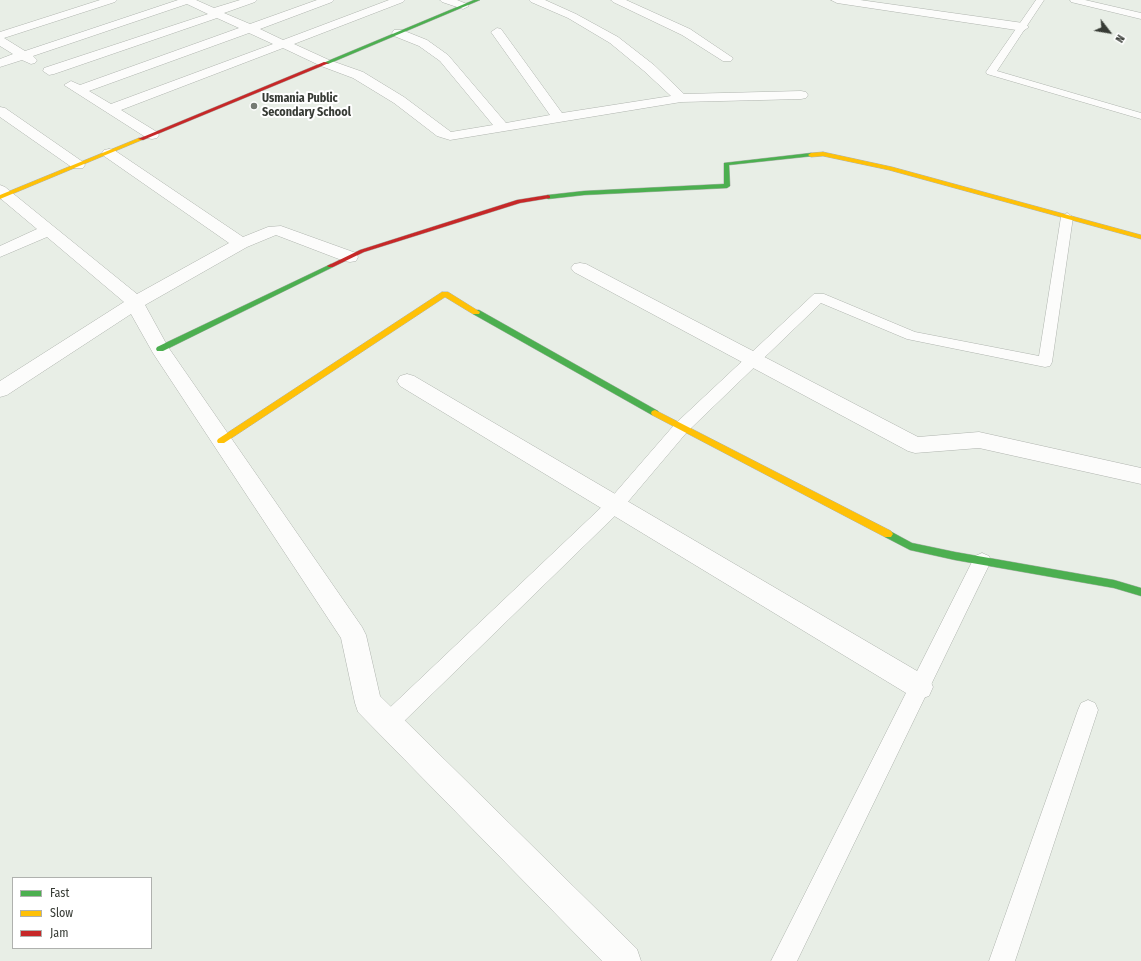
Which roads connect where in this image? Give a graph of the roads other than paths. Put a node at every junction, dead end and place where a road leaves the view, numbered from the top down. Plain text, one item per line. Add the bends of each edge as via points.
1 (111, 0) edge
2 (188, 0) edge
3 (251, 0) edge
4 (328, 0) edge
5 (399, 0) edge
6 (446, 0) edge
7 (478, 0) edge
8 (535, 0) edge
9 (617, 0) edge
10 (837, 0) edge
11 (1040, 0) edge
12 (1074, 0) edge
13 (463, 6) junction
14 (216, 13) junction
15 (1141, 16) edge
16 (1023, 27) junction
17 (250, 29) junction
18 (497, 32) dead end
19 (398, 33) junction
20 (0, 36) edge
21 (0, 41) edge
22 (283, 44) junction
23 (23, 56) junction
24 (727, 58) dead end
25 (0, 63) edge
26 (325, 63) junction
27 (48, 71) junction
28 (79, 90) junction
29 (801, 95) dead end
30 (681, 98) junction
31 (111, 109) junction
32 (0, 111) edge
33 (1141, 116) edge
34 (559, 119) junction
35 (502, 128) junction
36 (152, 134) junction
37 (109, 152) junction
38 (78, 165) junction
39 (2, 194) edge
40 (1067, 217) junction
41 (48, 230) junction
42 (1141, 238) edge
43 (241, 243) junction
44 (0, 252) edge
45 (350, 257) junction
46 (580, 268) dead end
47 (135, 304) junction
48 (160, 349) junction
49 (753, 359) junction
50 (406, 381) dead end
51 (0, 390) edge
52 (681, 428) junction
53 (221, 441) junction
54 (1141, 476) edge
55 (615, 505) junction
56 (982, 561) junction
57 (1141, 592) edge
58 (920, 687) junction
59 (1088, 710) dead end
60 (388, 723) junction
61 (625, 961) edge
62 (784, 961) edge
63 (1002, 961) edge

1 - 20 street
2 - 14 street
2 - 23 street
3 - 14 street
4 - 17 street
5 - 22 street
6 - 13 street
7 - 13 street
8 - 30 street via 572,16 614,40
9 - 24 street via 686,32
10 - 16 street
11 - 16 lane
12 - 15 lane
13 - 19 street
14 - 17 street
14 - 27 street
16 - 33 lane via 991,72
17 - 22 street
17 - 28 street
18 - 34 street
19 - 26 street
19 - 35 street via 424,43 444,58
21 - 23 street
22 - 26 street
22 - 31 street
23 - 25 street
23 - 27 street
26 - 35 street via 358,75 399,100 446,135 457,136
26 - 36 street
27 - 28 street
28 - 31 street
29 - 30 street
30 - 34 street
31 - 36 street
32 - 38 street
34 - 35 street
36 - 37 street
37 - 38 street
37 - 43 street
38 - 39 street
39 - 41 street
40 - 42 street
40 - 45 street via 890,168 823,154 726,164 727,186 584,193 519,202
40 - 49 lane via 1045,362 912,336 819,297
41 - 44 street
41 - 47 street
43 - 45 street via 274,230
43 - 47 street
45 - 48 street
46 - 49 street
47 - 48 street
47 - 51 street
48 - 53 street
49 - 52 lane
49 - 54 street via 915,444 979,440
50 - 55 street
52 - 53 street via 445,294
52 - 55 lane
52 - 56 street via 910,546
53 - 60 street via 353,635 368,703
55 - 58 street
55 - 60 lane
56 - 57 street via 1114,584
56 - 58 lane
58 - 62 lane
59 - 63 lane
60 - 61 street

